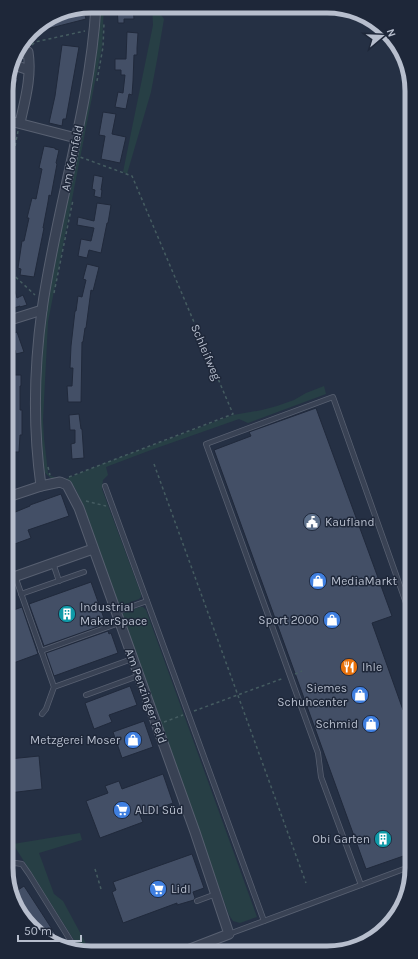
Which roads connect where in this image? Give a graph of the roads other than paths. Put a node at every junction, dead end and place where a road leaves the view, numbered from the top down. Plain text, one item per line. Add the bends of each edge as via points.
1 (96, 13) edge
2 (23, 53) edge
3 (17, 66) edge
4 (29, 70) junction
5 (13, 122) edge
6 (20, 123) junction
7 (76, 138) junction
8 (43, 306) junction
9 (13, 318) edge
10 (41, 486) junction
11 (105, 486) dead end
12 (13, 495) edge
13 (93, 549) junction
14 (53, 563) junction
15 (84, 572) dead end
16 (13, 578) edge
17 (13, 580) edge
18 (59, 581) junction
19 (21, 594) junction
20 (405, 600) edge
21 (147, 601) junction
22 (116, 612) junction
23 (119, 623) junction
24 (41, 651) junction
25 (132, 659) junction
26 (138, 676) junction
27 (54, 687) junction
28 (86, 695) dead end
29 (42, 714) dead end
30 (13, 864) edge
31 (405, 869) edge
32 (361, 885) junction
33 (216, 894) junction
34 (197, 901) dead end
35 (264, 922) junction
36 (229, 934) junction
37 (72, 943) edge
38 (199, 946) edge

1 - 7 street, Am Kornfeld via 90,69
2 - 4 street via 28,52
3 - 4 street
4 - 6 street
5 - 6 street
6 - 7 street
7 - 8 street, Am Kornfeld
8 - 9 street
8 - 10 street, Am Kornfeld via 36,389 37,451
10 - 12 street
10 - 13 street, Am Penzinger Feld via 60,482 66,485 78,508
11 - 21 lane
13 - 14 street
13 - 22 street, Am Penzinger Feld
14 - 16 street
14 - 18 lane
15 - 18 lane
17 - 19 lane
18 - 19 lane
19 - 24 lane
20 - 32 lane via 333,397 206,444 318,753 322,777
21 - 22 lane
21 - 35 lane
22 - 23 street, Am Penzinger Feld
23 - 24 lane
23 - 25 street, Am Penzinger Feld
24 - 27 lane
25 - 26 street, Am Penzinger Feld
25 - 27 lane
26 - 28 lane
26 - 33 street, Am Penzinger Feld
27 - 29 lane
30 - 37 lane via 22,864
31 - 32 lane
32 - 35 lane
33 - 34 lane
33 - 36 street, Am Penzinger Feld
35 - 36 lane
36 - 38 street

